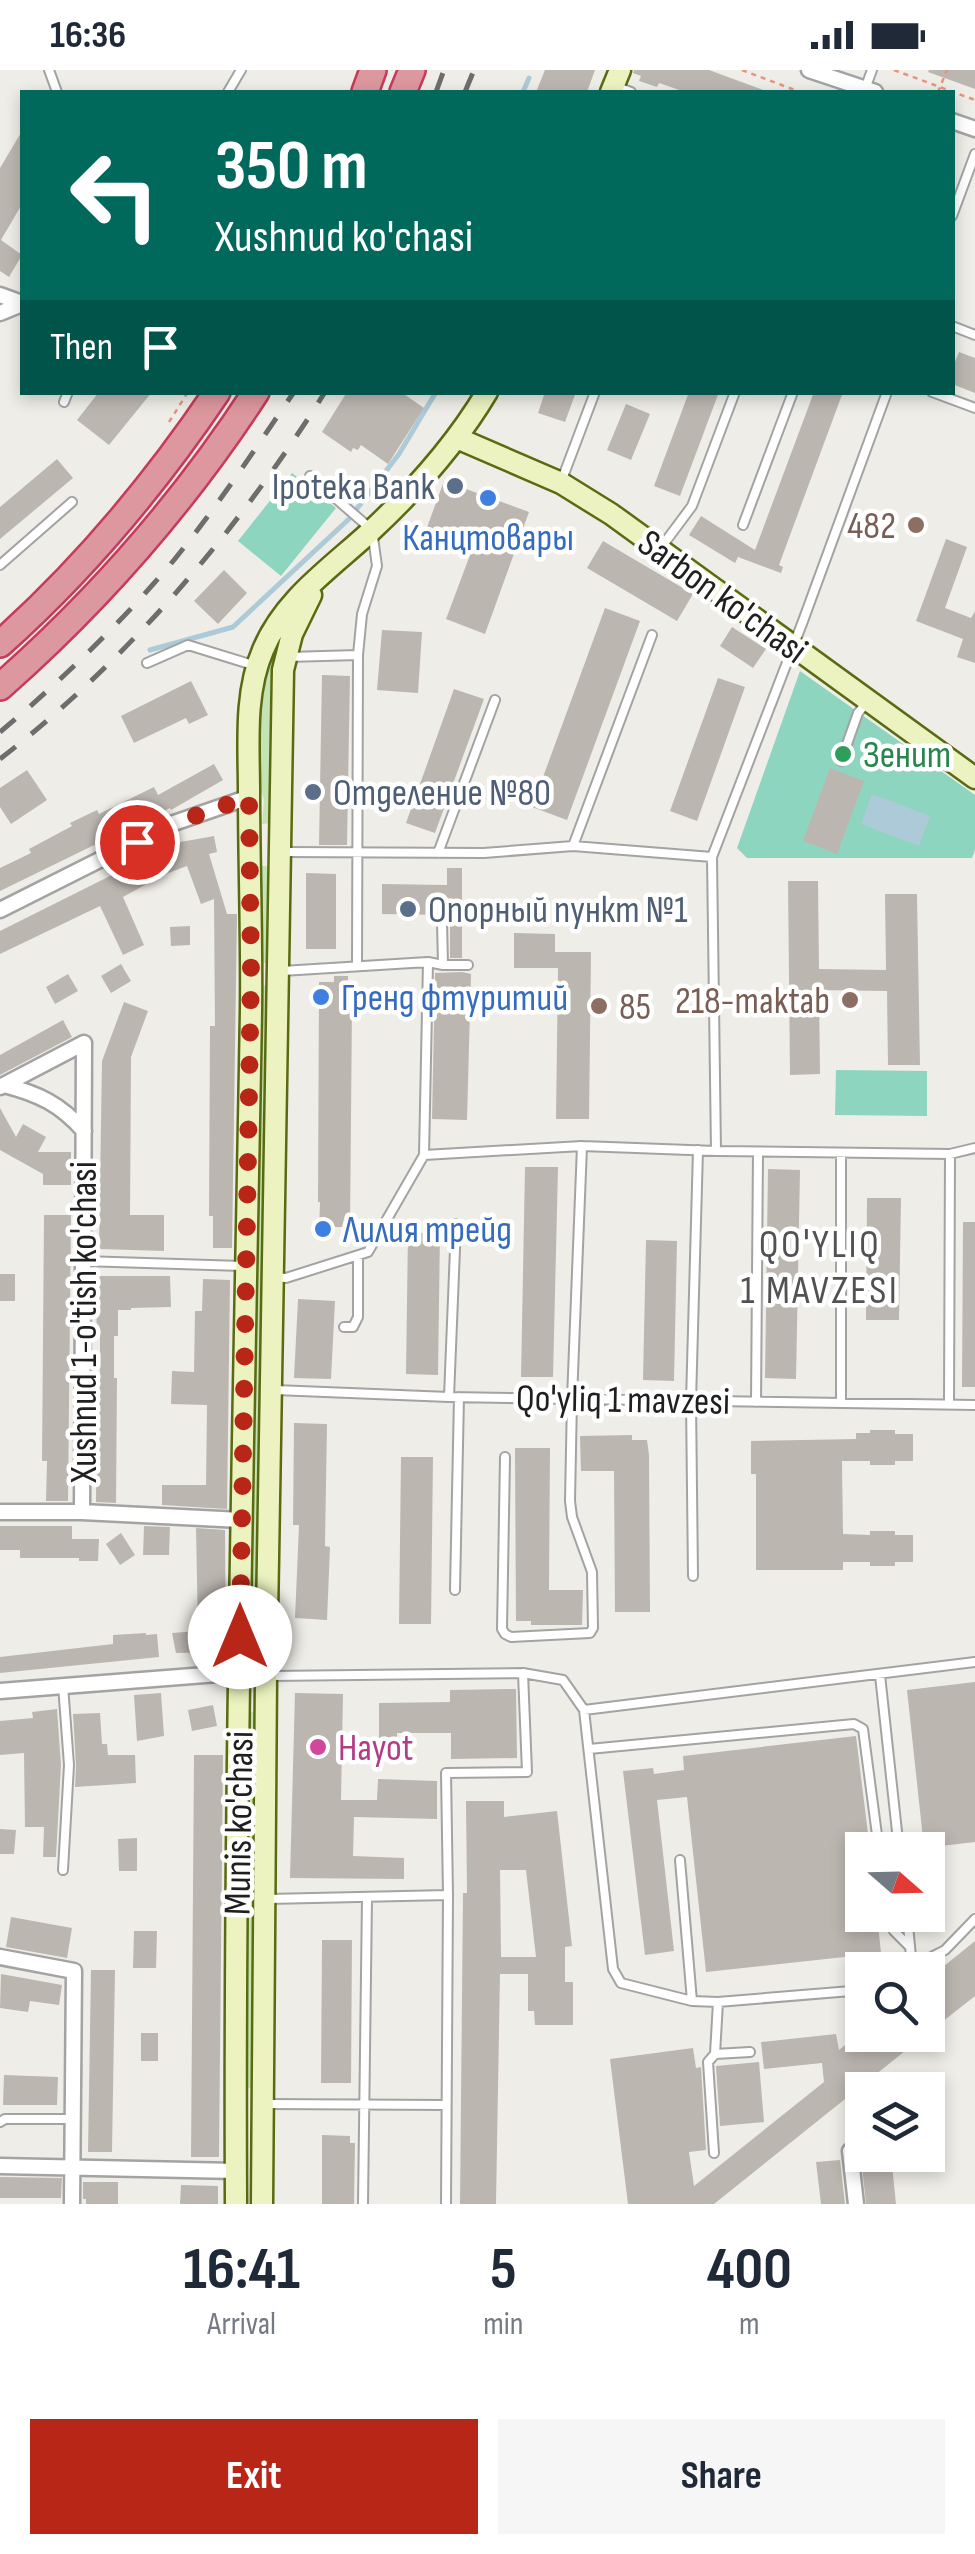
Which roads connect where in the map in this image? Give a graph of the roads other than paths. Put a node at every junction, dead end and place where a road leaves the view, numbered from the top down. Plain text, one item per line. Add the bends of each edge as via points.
1 (810, 70) edge
2 (867, 90) edge
3 (975, 154) edge
4 (955, 208) edge
5 (67, 395) edge
6 (215, 395) edge
7 (254, 395) edge
8 (484, 395) edge
9 (594, 395) edge
10 (734, 395) edge
11 (792, 395) edge
12 (886, 395) edge
13 (940, 395) edge
14 (64, 402) dead end
15 (975, 408) edge
16 (457, 438) junction
17 (310, 476) dead end
18 (561, 483) junction
19 (72, 502) dead end
20 (743, 525) dead end
21 (372, 530) junction
22 (660, 550) junction
23 (0, 565) edge
24 (328, 568) junction
25 (652, 635) dead end
26 (0, 644) edge
27 (792, 646) junction
28 (358, 655) junction
29 (286, 658) junction
30 (147, 663) dead end
31 (256, 666) junction
32 (0, 687) edge
33 (495, 700) dead end
34 (868, 701) junction
35 (841, 760) dead end
36 (975, 778) edge
37 (249, 797) junction
38 (249, 840) junction
39 (279, 846) junction
40 (574, 846) junction
41 (358, 853) junction
42 (438, 853) junction
43 (712, 858) junction
44 (0, 910) edge
45 (442, 922) dead end
46 (428, 962) junction
47 (442, 965) junction
48 (468, 965) dead end
49 (357, 966) junction
50 (251, 972) junction
51 (278, 972) junction
52 (2, 1086) edge
53 (84, 1132) junction
54 (582, 1146) junction
55 (975, 1148) edge
56 (698, 1150) junction
57 (716, 1151) junction
58 (758, 1152) junction
59 (841, 1153) junction
60 (950, 1154) junction
61 (424, 1155) junction
62 (456, 1224) dead end
63 (358, 1256) junction
64 (82, 1261) junction
65 (246, 1266) junction
66 (273, 1277) junction
67 (344, 1327) dead end
68 (270, 1390) junction
69 (454, 1397) junction
70 (572, 1399) junction
71 (691, 1401) junction
72 (756, 1402) junction
73 (841, 1403) junction
74 (949, 1404) junction
75 (975, 1405) edge
76 (505, 1457) dead end
77 (0, 1512) edge
78 (82, 1512) junction
79 (240, 1520) junction
80 (693, 1576) dead end
81 (455, 1590) dead end
82 (975, 1662) edge
83 (522, 1673) junction
84 (880, 1675) junction
85 (239, 1676) junction
86 (266, 1676) junction
87 (64, 1685) junction
88 (0, 1691) edge
89 (584, 1710) junction
90 (589, 1749) junction
91 (877, 1832) edge
92 (897, 1832) edge
93 (680, 1860) dead end
94 (63, 1870) dead end
95 (236, 1884) junction
96 (265, 1892) junction
97 (448, 1894) junction
98 (367, 1898) junction
99 (975, 1919) edge
100 (895, 1932) edge
101 (908, 1932) edge
102 (910, 1947) junction
103 (910, 1952) edge
104 (941, 1952) edge
105 (0, 1957) edge
106 (845, 1991) edge
107 (692, 2000) junction
108 (718, 2002) junction
109 (750, 2052) dead end
110 (714, 2054) junction
111 (263, 2104) junction
112 (365, 2104) junction
113 (236, 2105) junction
114 (446, 2105) junction
115 (71, 2120) junction
116 (0, 2122) edge
117 (714, 2153) dead end
118 (0, 2166) edge
119 (72, 2168) junction
120 (236, 2171) junction
121 (852, 2172) edge
122 (72, 2204) edge
123 (236, 2204) edge
124 (262, 2204) edge
125 (363, 2204) edge
126 (446, 2204) edge
127 (856, 2204) edge

1 - 2 street
3 - 4 lane
5 - 14 lane
6 - 26 highway via 97,548
7 - 32 highway via 141,548
8 - 16 street, Munis ko'chasi
9 - 18 lane
10 - 22 lane via 692,506
11 - 20 lane
12 - 27 lane
13 - 15 lane
16 - 18 street, Sarbon ko'chasi
16 - 21 street, Munis ko'chasi
17 - 21 lane
18 - 22 street, Sarbon ko'chasi
19 - 23 lane
21 - 24 street, Munis ko'chasi
21 - 28 lane via 378,566 362,614
22 - 27 street, Sarbon ko'chasi
24 - 29 street, Munis ko'chasi via 302,610
24 - 31 street, Munis ko'chasi via 273,628
25 - 40 lane
27 - 34 street, Sarbon ko'chasi
27 - 43 lane
28 - 29 lane
28 - 41 lane
29 - 39 street, Munis ko'chasi
30 - 31 lane via 188,646
31 - 37 street, Munis ko'chasi
33 - 42 lane
34 - 35 lane
34 - 36 street, Sarbon ko'chasi
37 - 38 street, Munis ko'chasi
37 - 44 street via 172,824
38 - 39 street
38 - 50 street, Munis ko'chasi
39 - 41 lane
39 - 51 street, Munis ko'chasi
40 - 42 lane
40 - 43 lane
41 - 42 lane
41 - 49 lane
43 - 57 lane
45 - 47 lane
46 - 47 lane
46 - 49 lane
46 - 61 lane
47 - 48 lane
49 - 51 lane
50 - 51 street
50 - 65 street, Munis ko'chasi
51 - 66 street, Munis ko'chasi
52 - 53 street, Xushnud 1-o'tish ko'chasi via 30,1091 66,1112
52 - 53 street, Xushnud 1-o'tish ko'chasi via 84,1044
53 - 64 street, Xushnud 1-o'tish ko'chasi
54 - 56 lane
54 - 61 lane
54 - 70 lane
55 - 60 lane
56 - 57 lane
56 - 71 lane
57 - 58 lane
58 - 59 lane
58 - 72 lane
59 - 60 lane
59 - 73 lane
60 - 74 lane
61 - 63 lane via 368,1252
62 - 69 lane
63 - 66 lane
63 - 67 lane via 358,1317 353,1327
64 - 65 lane
64 - 78 street, Xushnud 1-o'tish ko'chasi
65 - 79 street, Munis ko'chasi
66 - 68 street, Munis ko'chasi
68 - 69 lane, Qo'yliq 1 mavzesi
68 - 86 street, Munis ko'chasi
69 - 70 lane, Qo'yliq 1 mavzesi
69 - 81 lane
70 - 71 lane, Qo'yliq 1 mavzesi
70 - 76 lane via 572,1518 592,1572 590,1633 510,1636 502,1628
71 - 72 lane, Qo'yliq 1 mavzesi
71 - 80 lane
72 - 73 lane, Qo'yliq 1 mavzesi
73 - 74 lane, Qo'yliq 1 mavzesi
74 - 75 lane, Qo'yliq 1 mavzesi
77 - 78 street
78 - 79 street
79 - 85 street, Munis ko'chasi
82 - 84 lane
83 - 86 lane
83 - 89 lane via 563,1680
83 - 97 lane via 527,1772 446,1774
84 - 89 lane
84 - 92 lane
85 - 86 street
85 - 87 street
85 - 95 street, Munis ko'chasi
86 - 96 street, Munis ko'chasi
87 - 88 street
87 - 94 lane via 70,1765
89 - 90 lane
90 - 91 lane via 854,1724 863,1729
90 - 107 lane via 613,1968 620,1983
93 - 107 lane
95 - 96 street
95 - 113 street, Munis ko'chasi
96 - 98 lane
96 - 111 street, Munis ko'chasi
97 - 98 lane
97 - 114 lane
98 - 112 lane
99 - 104 lane
100 - 102 lane
101 - 102 lane
102 - 103 lane
105 - 115 street via 74,1970
106 - 108 lane
107 - 108 lane
108 - 110 lane
109 - 110 lane
110 - 117 lane via 708,2062
111 - 112 lane
111 - 113 street
111 - 124 street, Munis ko'chasi
112 - 114 lane
112 - 125 lane
113 - 120 street, Munis ko'chasi
114 - 126 lane
115 - 116 lane
115 - 119 street
118 - 119 street
119 - 120 street
119 - 122 street
120 - 123 street, Munis ko'chasi
121 - 127 street

